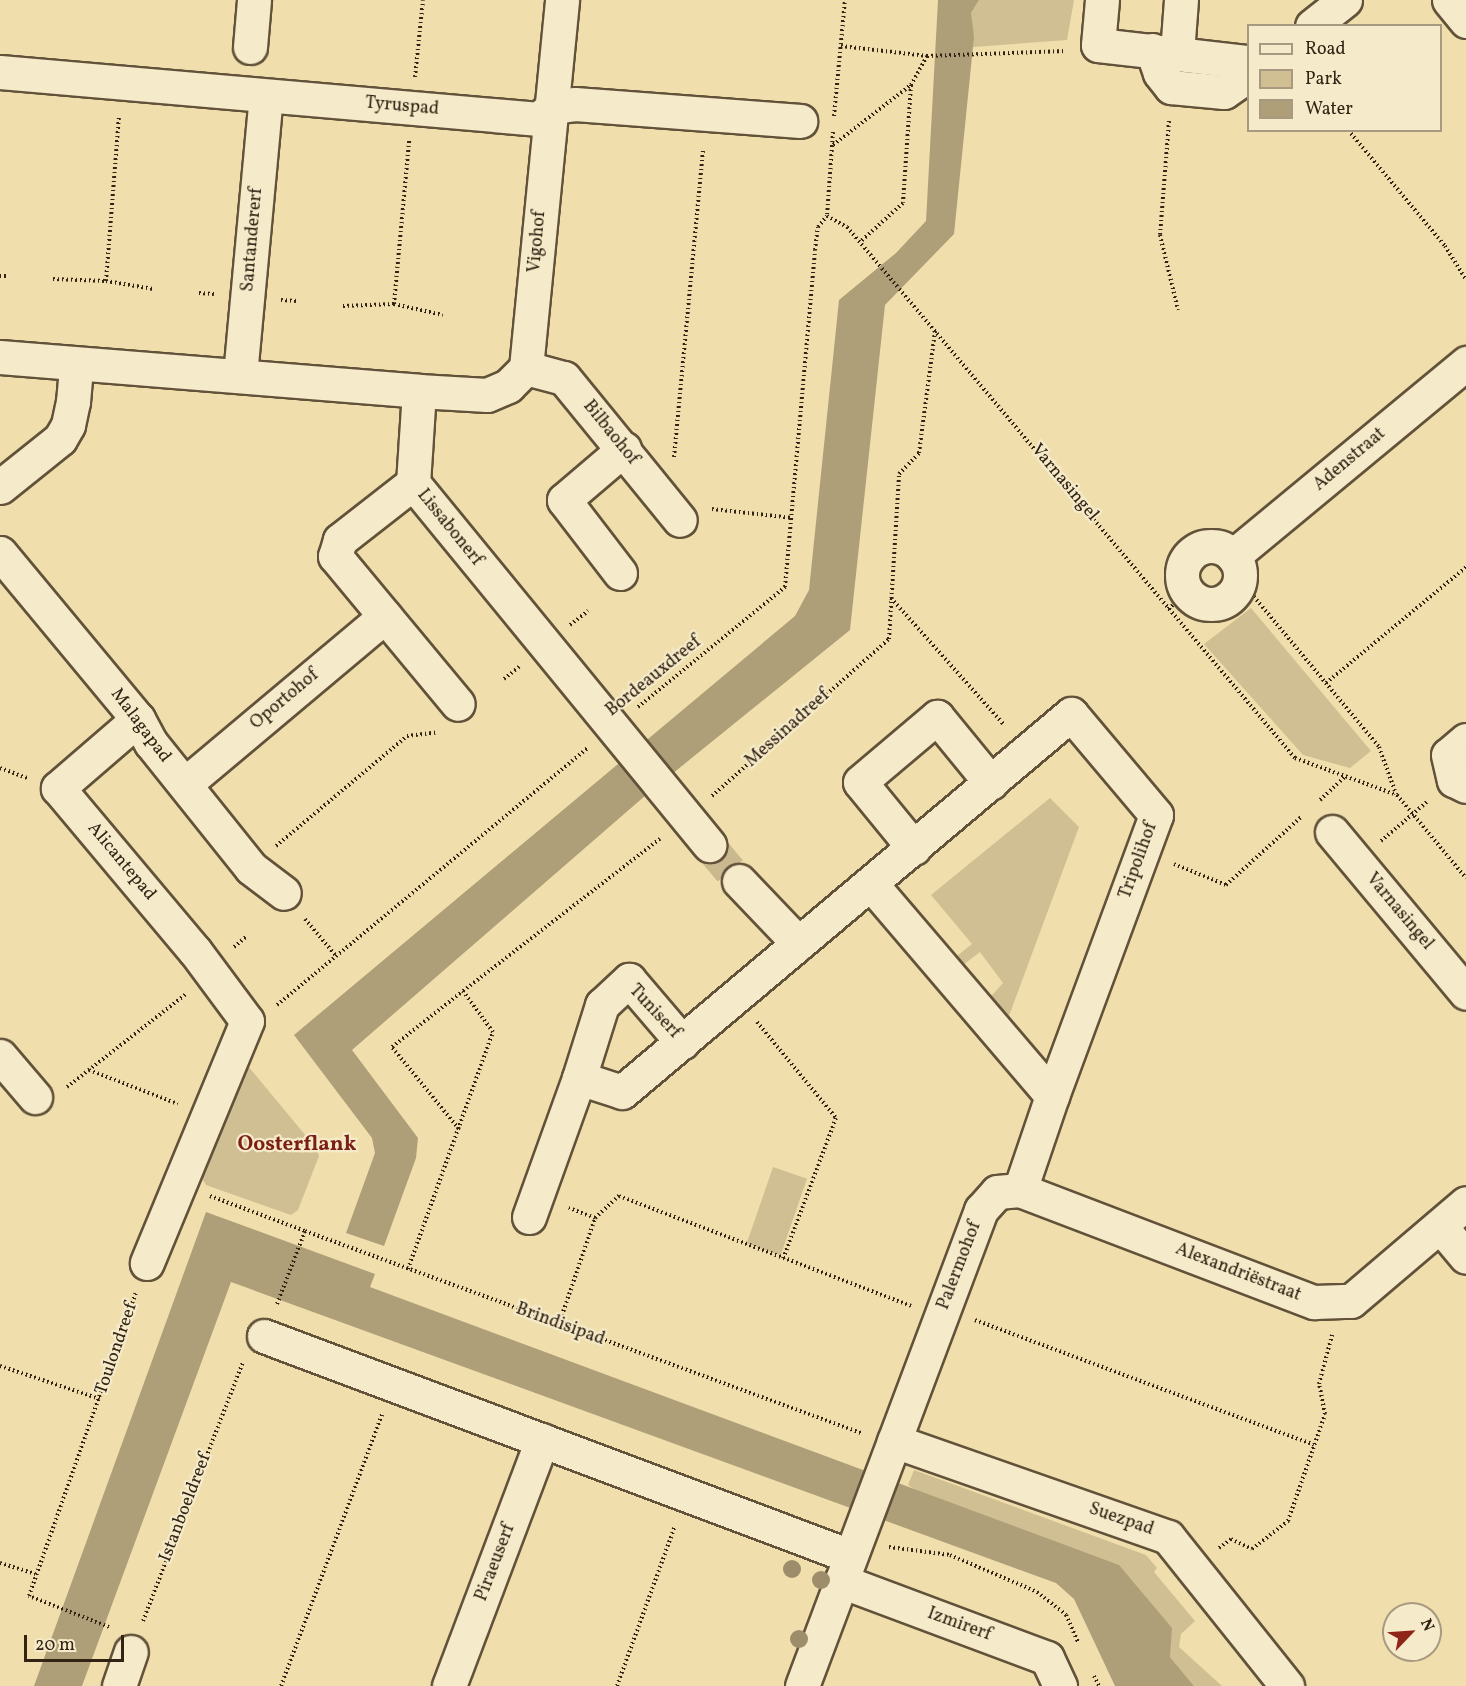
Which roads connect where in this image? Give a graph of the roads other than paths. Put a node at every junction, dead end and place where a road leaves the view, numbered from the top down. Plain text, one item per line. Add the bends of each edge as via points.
1 (254, 0) edge
2 (562, 0) edge
3 (1102, 0) edge
4 (1181, 0) edge
5 (1345, 0) edge
6 (1449, 0) edge
7 (1466, 21) edge
8 (1315, 24) edge
9 (250, 47) dead end
10 (1164, 52) junction
11 (1247, 62) edge
12 (0, 72) edge
13 (1247, 76) edge
14 (265, 105) dead end
15 (552, 107) junction
16 (800, 121) dead end
17 (0, 357) edge
18 (1466, 363) edge
19 (76, 365) junction
20 (526, 368) junction
21 (240, 375) junction
22 (419, 391) junction
23 (624, 449) junction
24 (413, 483) junction
25 (0, 487) edge
26 (675, 513) road end
27 (0, 553) edge
28 (1236, 568) junction
29 (620, 573) dead end
30 (385, 616) junction
31 (453, 715) road end
32 (138, 719) junction
33 (1466, 740) edge
34 (991, 783) junction
35 (184, 784) junction
36 (1466, 786) edge
37 (1332, 832) dead end
38 (709, 844) tunnel mouth
39 (914, 848) junction
40 (739, 881) tunnel mouth
41 (872, 885) junction
42 (284, 893) road end
43 (798, 943) junction
44 (1466, 993) edge
45 (682, 1042) junction
46 (0, 1056) edge
47 (579, 1078) junction
48 (1052, 1096) junction
49 (35, 1097) road end
50 (1020, 1190) junction
51 (1466, 1203) edge
52 (533, 1207) road end
53 (1440, 1226) junction
54 (1466, 1257) edge
55 (147, 1263) road end
56 (270, 1322) road end
57 (542, 1440) junction
58 (891, 1450) junction
59 (850, 1557) junction
60 (123, 1640) road end
61 (119, 1686) edge
62 (449, 1686) edge
63 (802, 1686) edge
64 (1060, 1686) edge
65 (1287, 1686) edge

1 - 9 street
2 - 15 street, Vigohof
3 - 10 street via 1098,45
4 - 10 street
5 - 8 street
6 - 7 street
10 - 11 street
10 - 13 street via 1160,73 1171,87 1224,92
12 - 15 street, Tyruspad via 538,119
14 - 21 street, Santandererf
15 - 16 street, Tyruspad via 575,104
15 - 20 street, Vigohof
17 - 19 street
18 - 28 street, Adenstraat
19 - 21 street
19 - 25 street via 73,402 60,439
20 - 22 street via 508,386 487,395
20 - 23 street, Bilbaohof via 564,378
21 - 22 street
22 - 24 street, Lissabonerf
23 - 26 street, Bilbaohof
23 - 29 street via 564,500
24 - 30 street via 340,540 335,556
24 - 38 street, Lissabonerf
27 - 32 street, Malagapad
28 - 28 street, Adenstraat via 1213,547 1192,552 1183,572 1178,601 1216,604 1230,598
30 - 31 street
30 - 35 street, Oportohof
32 - 35 street, Malagapad via 151,744
32 - 55 street, Alicantepad via 58,788 195,951 247,1021
33 - 36 street via 1448,755 1454,780
34 - 39 street, Tripolihof
34 - 39 street via 937,717 860,782
34 - 48 street, Tripolihof via 1071,714 1156,815
35 - 42 street, Malagapad via 251,868
37 - 44 street, Varnasingel
39 - 41 street, Tripolihof
40 - 43 street
41 - 43 street, Tripolihof
41 - 48 street
43 - 45 street, Tuniserf
45 - 47 street, Tuniserf via 622,1092
45 - 47 street, Tuniserf via 629,980 602,1005
46 - 49 street
47 - 52 street, Tuniserf
48 - 50 street
50 - 53 street, Alexandriëstraat via 1314,1302 1352,1301
50 - 58 street, Palermohof via 997,1192 981,1210
51 - 53 street, Alexandriëstraat
53 - 54 street
56 - 57 street via 393,1384
57 - 59 street
57 - 62 street, Piraeuserf
58 - 59 street, Palermohof
58 - 65 street, Suezpad via 1168,1537
59 - 63 street, Palermohof
59 - 64 street, Izmirerf via 1047,1658
60 - 61 street

